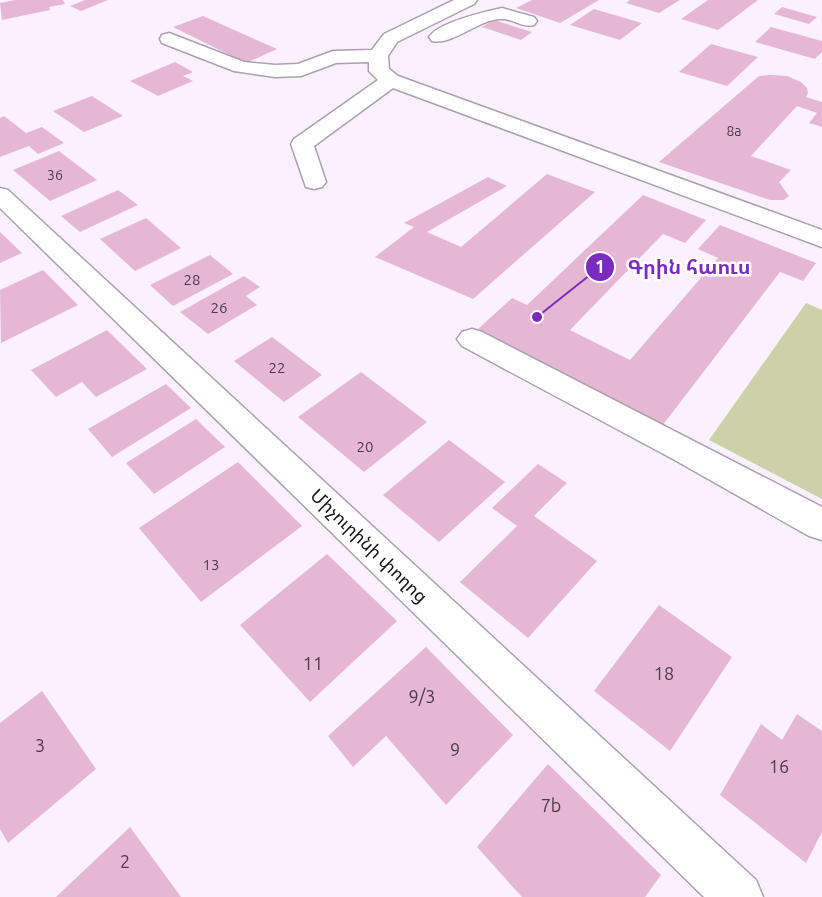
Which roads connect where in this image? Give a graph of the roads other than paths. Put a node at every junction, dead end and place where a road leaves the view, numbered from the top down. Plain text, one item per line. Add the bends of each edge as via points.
1 (468, 0) edge
2 (528, 21) dead end
3 (169, 39) dead end
4 (381, 51) junction
5 (391, 80) junction
6 (314, 182) dead end
7 (0, 195) edge
8 (822, 239) edge
9 (472, 339) dead end
10 (822, 525) edge
11 (739, 897) edge

1 - 4 street via 390,38
2 - 4 street via 502,13 413,47
3 - 4 street via 241,67 275,71 301,70 333,57
4 - 5 street via 379,70
5 - 6 street via 302,144
5 - 8 street
7 - 11 street, Միչուրինի փողոց
9 - 10 street

